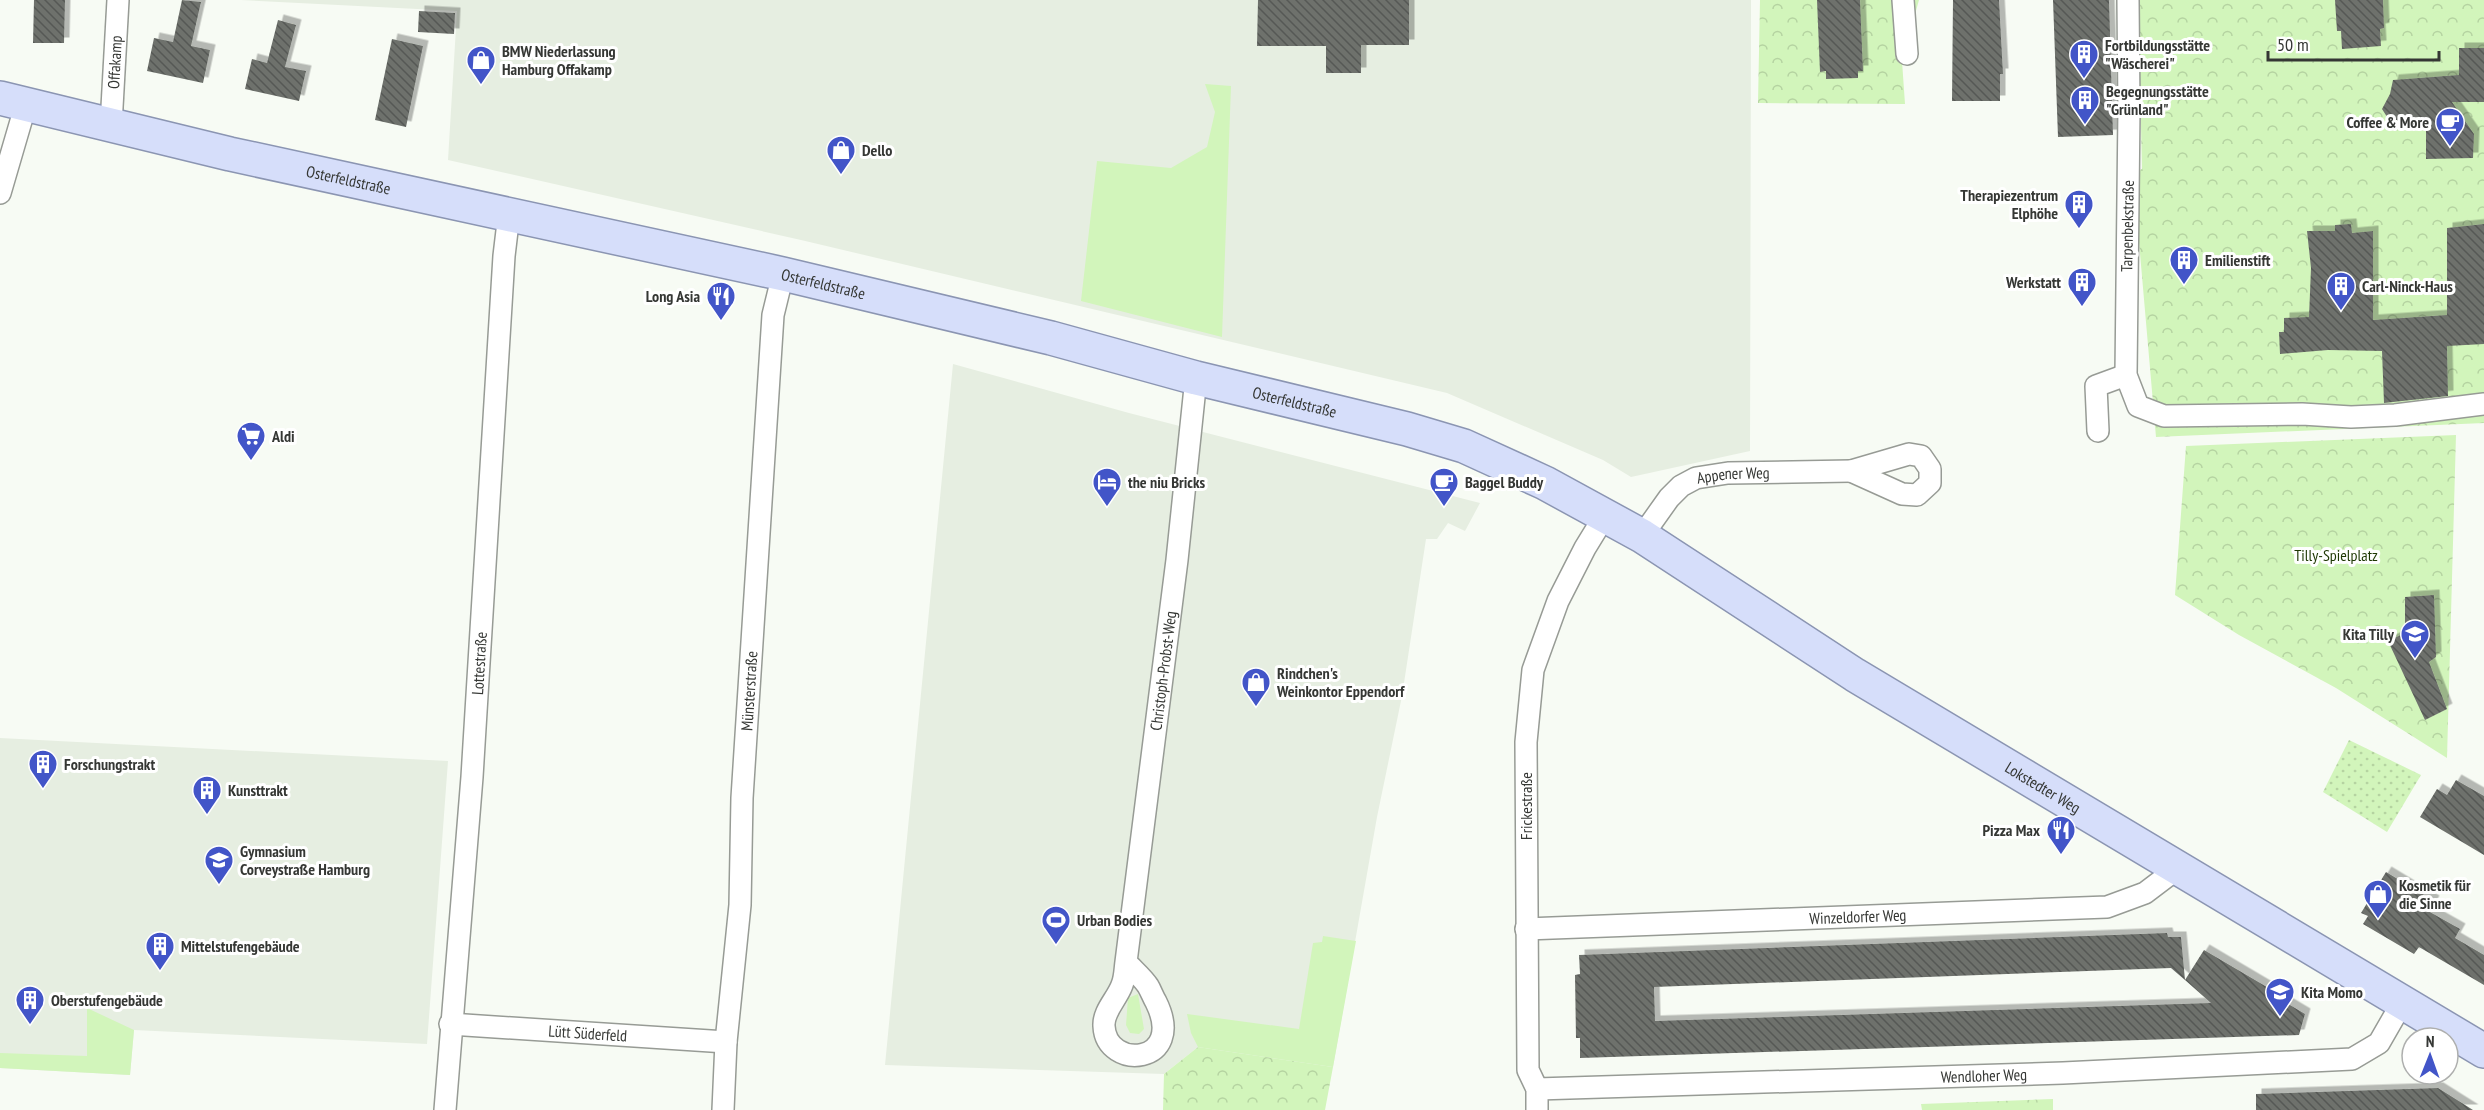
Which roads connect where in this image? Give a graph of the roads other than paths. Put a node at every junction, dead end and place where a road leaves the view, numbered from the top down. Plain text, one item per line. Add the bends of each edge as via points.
1 (118, 0) edge
2 (1903, 0) edge
3 (2128, 0) edge
4 (1907, 54) dead end
5 (13, 101) edge
6 (111, 125) junction
7 (0, 193) edge
8 (509, 214) junction
9 (783, 274) junction
10 (2126, 375) junction
11 (1196, 378) junction
12 (2484, 404) edge
13 (2098, 431) dead end
14 (1851, 471) dead end
15 (1605, 517) junction
16 (1642, 536) junction
17 (2178, 868) junction
18 (1526, 929) junction
19 (1126, 962) dead end
20 (2402, 1003) junction
21 (450, 1024) junction
22 (726, 1042) junction
23 (2484, 1051) edge
24 (1537, 1100) edge
25 (445, 1110) edge
26 (723, 1110) edge

1 - 6 street, Offakamp
2 - 4 street
3 - 10 street, Tarpenbekstraße
5 - 6 main road, Osterfeldstraße
5 - 7 street, Osterfeldstraße
6 - 8 main road, Osterfeldstraße
8 - 9 main road, Osterfeldstraße
8 - 21 street, Lottestraße via 472,777
9 - 11 main road, Osterfeldstraße via 1052,338
9 - 22 street, Münsterstraße via 773,315 742,789 740,905
10 - 12 street via 2139,406 2164,416 2384,416
10 - 13 street via 2096,386
11 - 15 main road, Osterfeldstraße via 1464,446 1545,483
11 - 19 street, Christoph-Probst-Weg
14 - 16 street, Appener Weg via 1728,473 1696,478 1669,498
15 - 16 main road, Lokstedter Weg
15 - 18 street, Frickestraße via 1558,601 1533,670 1526,742
16 - 17 main road, Lokstedter Weg via 1855,675
17 - 18 street, Winzeldorfer Weg via 2145,893 2107,907
17 - 20 main road, Lokstedter Weg
18 - 24 street, Frickestraße via 1528,1070
20 - 23 main road, Lokstedter Weg
20 - 24 street, Wendloher Weg via 2379,1042 2352,1059
21 - 22 street, Lütt Süderfeld
21 - 25 street, Lottestraße
22 - 26 street, Münsterstraße

